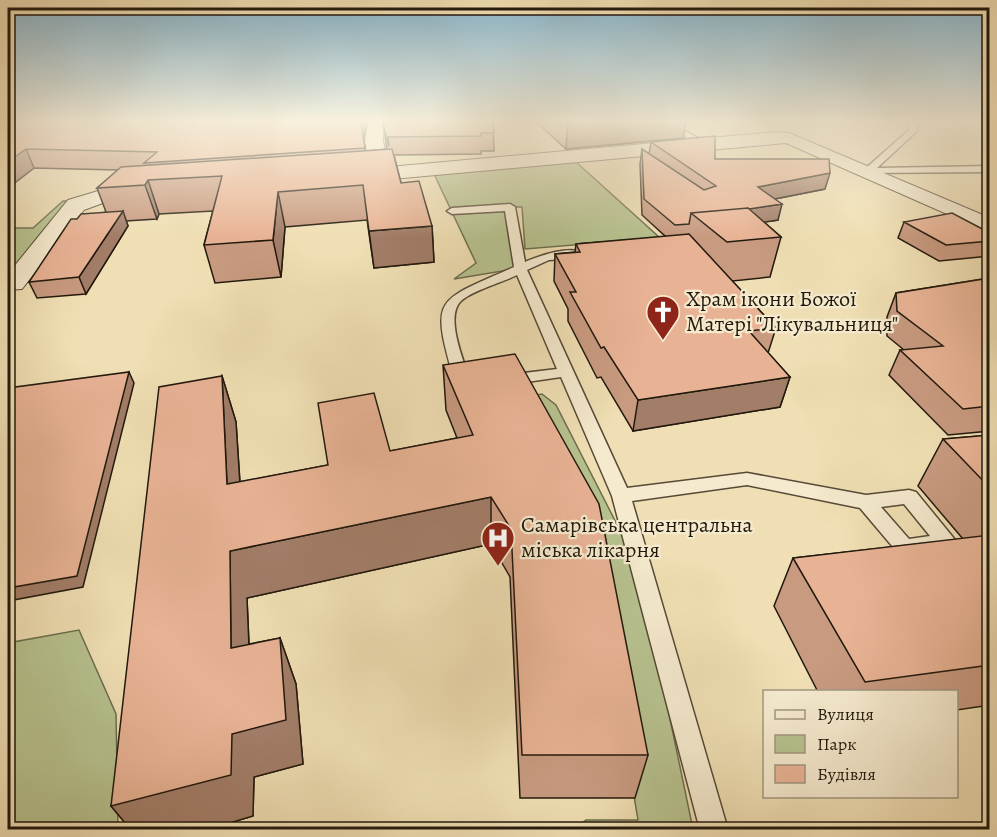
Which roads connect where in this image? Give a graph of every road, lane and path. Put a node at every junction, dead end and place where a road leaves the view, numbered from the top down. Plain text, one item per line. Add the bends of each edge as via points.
1 (378, 159) edge
2 (594, 159) edge
3 (841, 159) edge
4 (881, 159) edge
5 (990, 169) edge
6 (868, 171) junction
7 (381, 174) junction
8 (336, 177) edge
9 (165, 188) edge
10 (452, 211) dead end
11 (990, 226) edge
12 (594, 253) edge
13 (520, 268) junction
14 (10, 284) edge
15 (566, 372) junction
16 (621, 496) junction
17 (866, 502) dead end
18 (714, 830) edge

1 - 7 street
2 - 7 street
3 - 6 street
4 - 6 lane
5 - 6 lane
6 - 11 street
7 - 8 street
9 - 14 street via 108,194 76,206
10 - 13 lane via 510,207
12 - 13 lane via 547,257
13 - 15 lane
13 - 15 lane via 456,297 447,312 449,337 464,386
15 - 16 lane
16 - 17 lane via 747,479
16 - 18 lane

